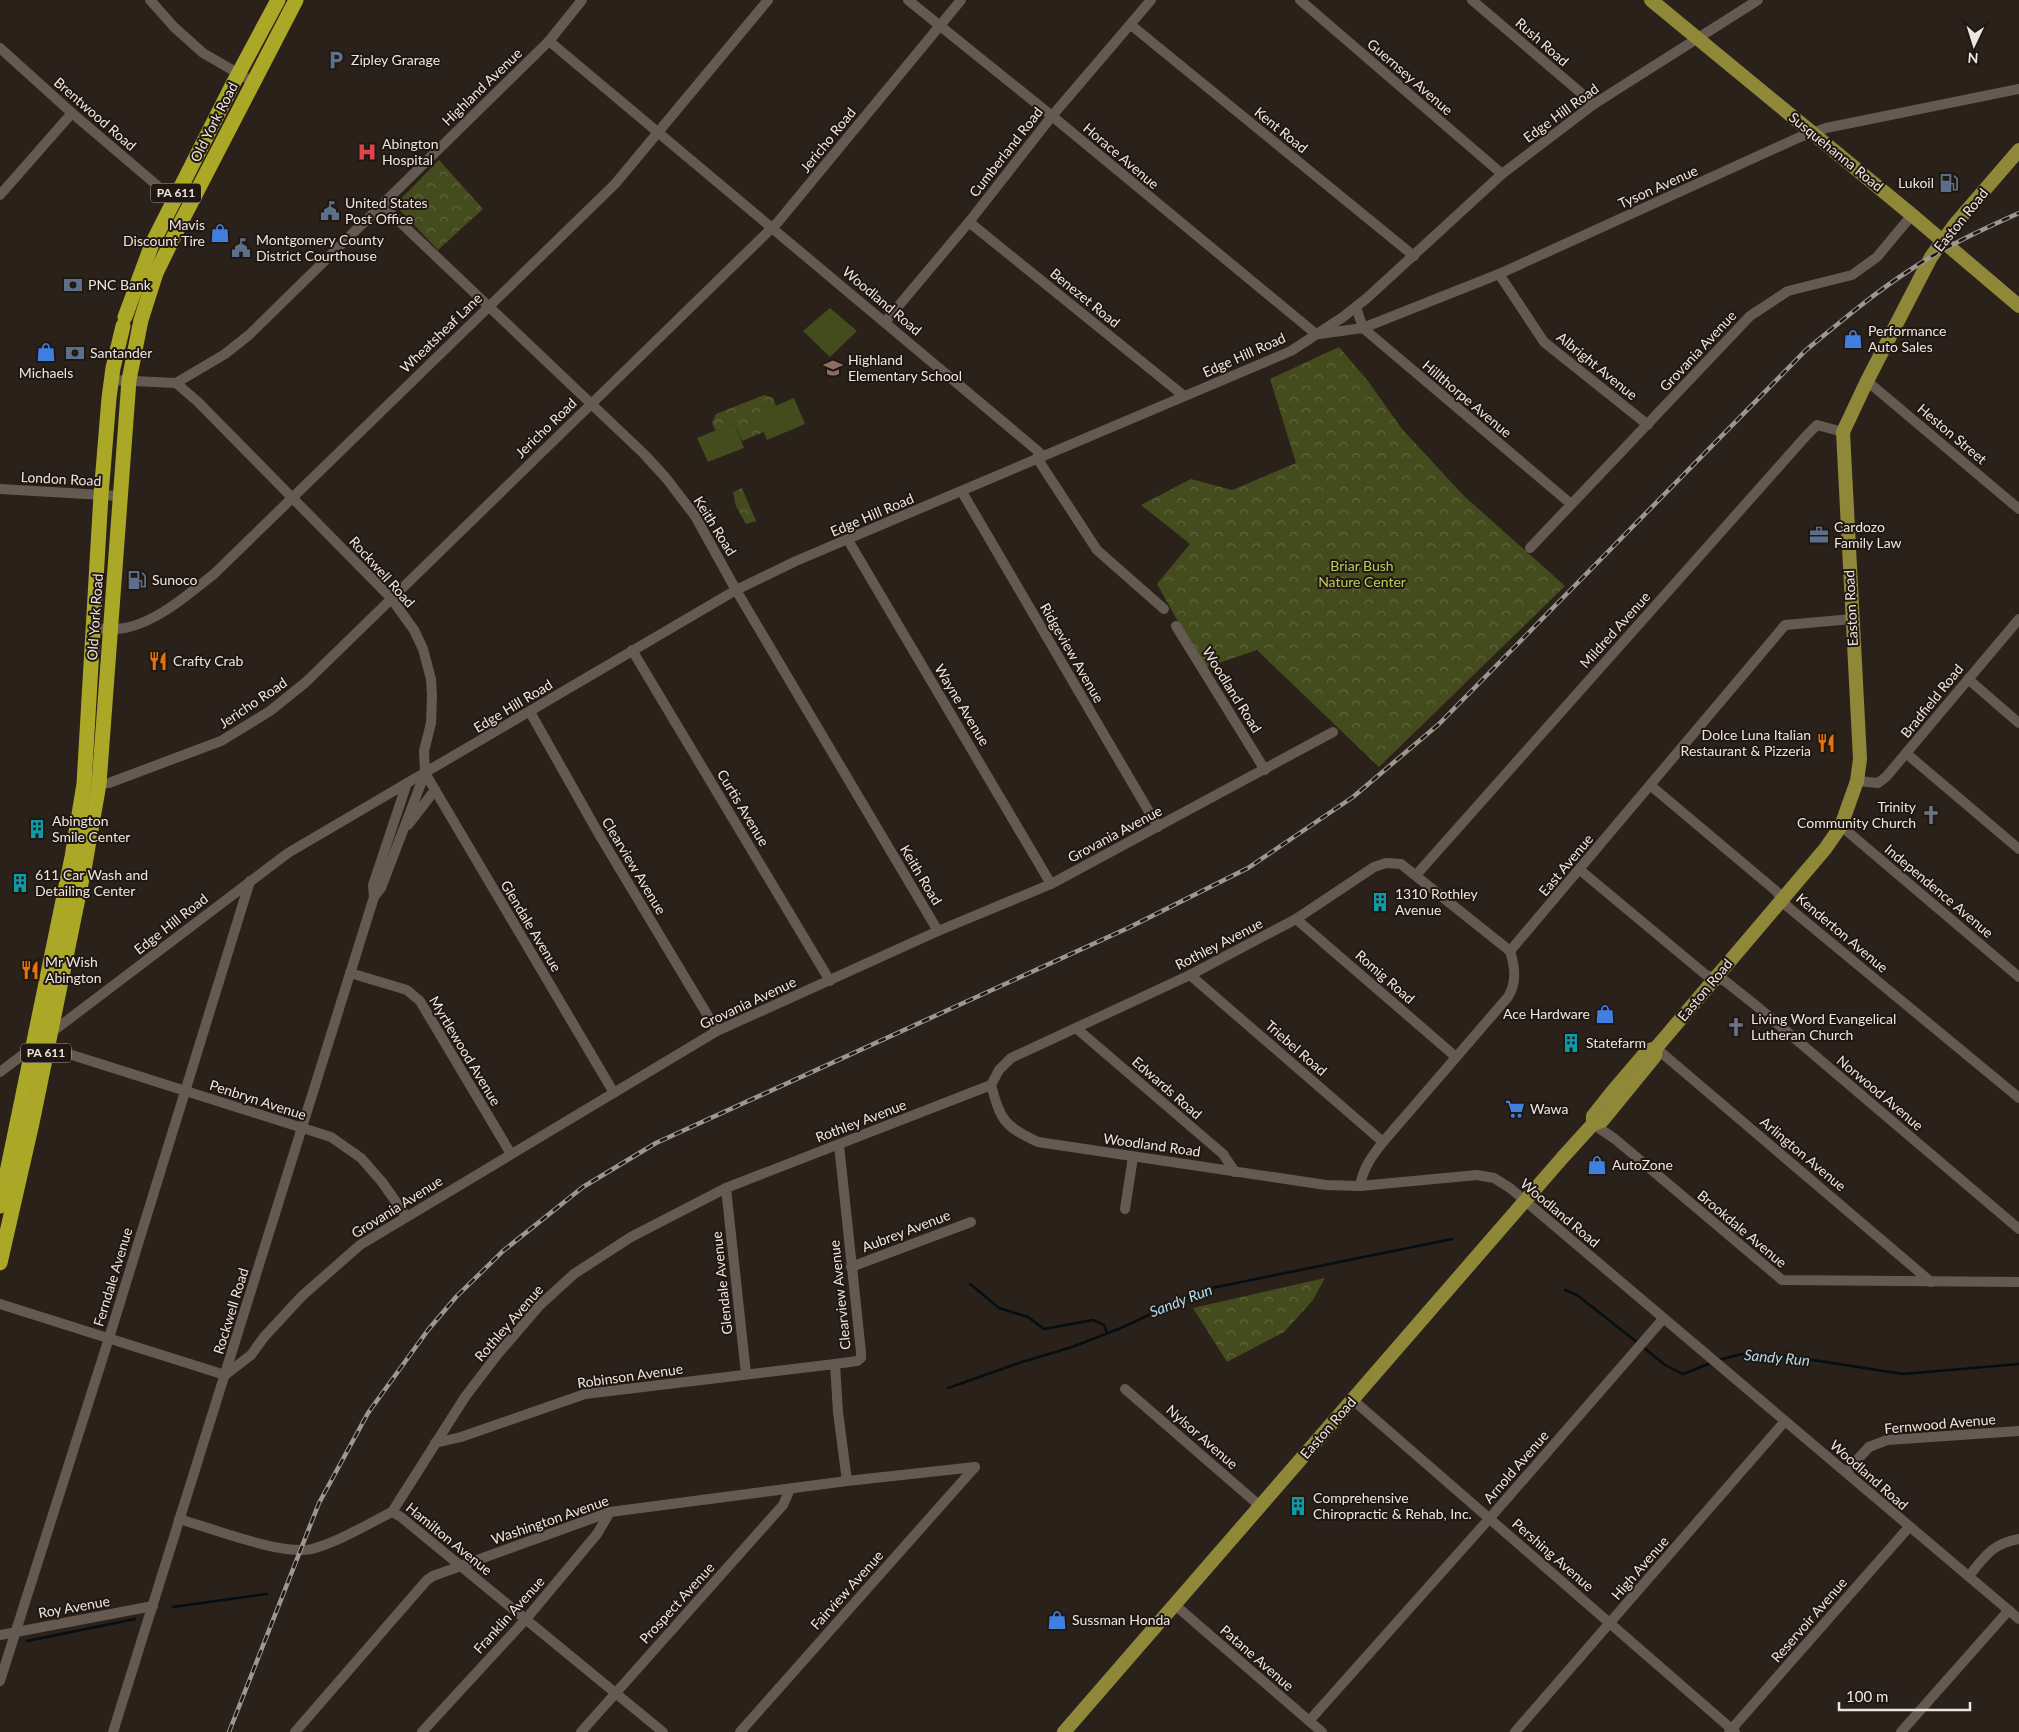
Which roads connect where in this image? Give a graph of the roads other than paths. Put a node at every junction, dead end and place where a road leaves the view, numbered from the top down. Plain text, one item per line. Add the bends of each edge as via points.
1 (150, 0) edge
2 (278, 0) edge
3 (296, 0) edge
4 (582, 0) edge
5 (768, 0) edge
6 (908, 0) edge
7 (960, 0) edge
8 (1151, 0) edge
9 (1300, 0) edge
10 (1472, 0) edge
11 (1651, 0) edge
12 (1758, 0) edge
13 (1131, 25) junction
14 (939, 26) junction
15 (1697, 38) junction
16 (549, 41) junction
17 (0, 48) edge
18 (238, 74) junction
19 (253, 82) junction
20 (2019, 89) edge
21 (1594, 104) junction
22 (72, 113) junction
23 (1052, 116) junction
24 (658, 134) junction
25 (2019, 150) edge
26 (1502, 174) junction
27 (0, 195) edge
28 (173, 199) junction
29 (382, 205) junction
30 (1912, 215) junction
31 (969, 222) junction
32 (772, 228) junction
33 (1942, 241) junction
34 (1414, 256) junction
35 (1500, 274) junction
36 (2019, 306) edge
37 (488, 307) junction
38 (1356, 307) junction
39 (886, 322) junction
40 (1363, 328) junction
41 (1316, 334) junction
42 (111, 380) junction
43 (129, 380) junction
44 (1867, 381) junction
45 (176, 384) junction
46 (1184, 396) junction
47 (590, 404) junction
48 (1648, 425) junction
49 (1843, 432) junction
50 (1037, 458) junction
51 (0, 489) edge
52 (962, 492) junction
53 (101, 496) junction
54 (120, 496) junction
55 (292, 498) junction
56 (1571, 504) junction
57 (2019, 509) edge
58 (848, 540) junction
59 (1530, 548) dead end
60 (736, 590) junction
61 (392, 598) junction
62 (1164, 609) dead end
63 (1852, 619) junction
64 (2019, 619) edge
65 (1176, 626) dead end
66 (93, 628) junction
67 (111, 629) junction
68 (632, 650) junction
69 (1968, 679) junction
70 (530, 712) junction
71 (2019, 723) edge
72 (1332, 732) dead end
73 (1907, 754) junction
74 (1265, 770) junction
75 (425, 773) junction
76 (1857, 781) junction
77 (407, 783) junction
78 (92, 784) junction
79 (1650, 785) junction
80 (435, 790) junction
81 (1841, 826) junction
82 (1158, 827) junction
83 (400, 835) junction
84 (2019, 848) edge
85 (1580, 870) junction
86 (1417, 874) junction
87 (250, 881) junction
88 (1052, 884) junction
89 (374, 897) junction
90 (1783, 900) junction
91 (1296, 919) junction
92 (938, 931) junction
93 (1510, 951) junction
94 (350, 973) junction
95 (1190, 975) junction
96 (1716, 977) junction
97 (2019, 977) edge
98 (830, 981) junction
99 (1076, 1028) junction
100 (717, 1031) junction
101 (1656, 1048) junction
102 (72, 1055) dead end
103 (1456, 1057) junction
104 (3, 1070) edge
105 (991, 1085) junction
106 (184, 1090) junction
107 (614, 1092) junction
108 (2019, 1098) edge
109 (1593, 1124) junction
110 (302, 1129) junction
111 (1383, 1142) junction
112 (838, 1144) junction
113 (511, 1154) junction
114 (1133, 1157) junction
115 (1235, 1172) junction
116 (1360, 1186) junction
117 (726, 1188) junction
118 (1526, 1201) junction
119 (0, 1206) edge
120 (1125, 1209) dead end
121 (406, 1216) junction
122 (970, 1222) dead end
123 (2019, 1229) edge
124 (0, 1264) edge
125 (851, 1267) junction
126 (1931, 1282) junction
127 (2019, 1282) edge
128 (0, 1304) edge
129 (1663, 1319) junction
130 (109, 1338) junction
131 (835, 1364) junction
132 (746, 1374) junction
133 (225, 1375) junction
134 (1125, 1389) dead end
135 (1353, 1400) junction
136 (1784, 1421) junction
137 (2019, 1431) edge
138 (435, 1443) junction
139 (975, 1466) joint
140 (1846, 1472) junction
141 (847, 1481) junction
142 (790, 1489) junction
143 (1260, 1506) junction
144 (392, 1512) junction
145 (610, 1512) junction
146 (180, 1519) junction
147 (1489, 1519) junction
148 (1909, 1527) junction
149 (2019, 1539) edge
150 (461, 1566) junction
151 (1969, 1576) junction
152 (1175, 1605) junction
153 (153, 1606) junction
154 (2009, 1610) junction
155 (526, 1619) junction
156 (2019, 1619) edge
157 (1611, 1623) junction
158 (16, 1631) junction
159 (0, 1636) edge
160 (0, 1681) edge
161 (616, 1692) junction
162 (1309, 1721) junction
163 (1732, 1731) edge
164 (113, 1732) edge
165 (295, 1732) edge
166 (422, 1732) edge
167 (581, 1732) edge
168 (663, 1732) edge
169 (740, 1732) edge
170 (1064, 1732) edge
171 (1322, 1732) edge
172 (1515, 1732) edge
173 (1901, 1732) edge

1 - 18 street via 203,53
2 - 18 highway, Old York Road / PA 611
3 - 19 highway, Old York Road / PA 611
4 - 16 street, Highland Avenue
5 - 24 street, Wheatsheaf Lane
6 - 14 street, Horace Avenue
7 - 14 street, Jericho Road
8 - 13 street, Cumberland Road
9 - 26 street, Guernsey Avenue
10 - 21 street, Rush Road
11 - 15 main road, Susquehanna Road
12 - 15 street, Edge Hill Road
13 - 23 street, Cumberland Road
13 - 34 street, Kent Road
14 - 23 street, Horace Avenue
14 - 32 street, Jericho Road
15 - 21 street, Edge Hill Road
15 - 30 main road, Susquehanna Road
16 - 24 street, Woodland Road
16 - 29 street, Highland Avenue
17 - 22 street, Brentwood Road
18 - 19 street
18 - 28 highway, Old York Road / PA 611
19 - 43 highway, Old York Road / PA 611 via 156,273 141,320
20 - 35 street, Tyson Avenue via 1826,128 1800,137
21 - 26 street, Edge Hill Road
22 - 27 street
22 - 28 street, Brentwood Road
23 - 31 street, Cumberland Road
23 - 41 street, Horace Avenue
24 - 32 street, Woodland Road
24 - 37 street, Wheatsheaf Lane via 615,184
25 - 33 main road, Easton Road
26 - 34 street, Edge Hill Road
28 - 42 highway, Old York Road / PA 611 via 152,244 124,322
29 - 37 street, Keith Road
29 - 45 street, Highland Avenue via 249,335
30 - 33 main road, Susquehanna Road
30 - 48 street, Grovania Avenue via 1876,256 1852,275 1788,291 1750,316
31 - 39 street, Cumberland Road
31 - 46 street, Benezet Road
32 - 39 street, Woodland Road
32 - 47 street, Jericho Road
33 - 36 main road, Susquehanna Road
33 - 44 main road, Easton Road
34 - 38 street, Edge Hill Road
35 - 40 street, Tyson Avenue
35 - 48 street, Albright Avenue via 1544,342
37 - 47 street, Keith Road
37 - 55 street, Wheatsheaf Lane
38 - 40 street
38 - 41 street, Edge Hill Road
39 - 50 street, Woodland Road via 1039,452
40 - 41 street, Tyson Avenue
40 - 56 street, Hillthorpe Avenue
41 - 46 street, Edge Hill Road via 1291,351
42 - 43 street
42 - 53 highway, Old York Road / PA 611
43 - 45 street
43 - 54 highway, Old York Road / PA 611
44 - 49 main road, Easton Road
44 - 57 street, Heston Street
45 - 55 street, Rockwell Road via 198,402
46 - 50 street, Edge Hill Road
47 - 60 street, Keith Road via 644,454 696,516
47 - 61 street, Jericho Road
48 - 56 street, Grovania Avenue
49 - 63 main road, Easton Road
49 - 86 street, Mildred Avenue via 1817,425 1806,436
50 - 52 street, Edge Hill Road
50 - 62 street, Woodland Road via 1097,550
51 - 53 street, London Road
52 - 58 street, Edge Hill Road
52 - 82 street, Ridgeview Avenue
53 - 54 street, London Road
53 - 66 highway, Old York Road / PA 611
54 - 67 highway, Old York Road / PA 611
55 - 61 street, Rockwell Road
55 - 67 street, Wheatsheaf Lane via 214,574 178,603 133,626
56 - 59 street, Grovania Avenue
58 - 60 street, Edge Hill Road
58 - 88 street, Wayne Avenue
60 - 68 street, Edge Hill Road
60 - 92 street, Keith Road
61 - 75 street, Rockwell Road via 414,630 431,679 431,723 424,751
61 - 78 street, Jericho Road via 306,682 221,741 109,783
63 - 76 main road, Easton Road via 1860,742
63 - 79 street, East Avenue via 1785,625
64 - 69 street, Bradfield Road
65 - 74 street, Woodland Road
66 - 67 street, Wheatsheaf Lane
66 - 78 highway, Old York Road / PA 611
67 - 78 highway, Old York Road / PA 611
68 - 70 street, Edge Hill Road
68 - 98 street, Curtis Avenue
69 - 71 street
69 - 73 street, Bradfield Road
70 - 75 street, Edge Hill Road
70 - 100 street, Clearview Avenue
72 - 74 street, Grovania Avenue
73 - 76 street, Bradfield Road via 1878,783
73 - 84 street
74 - 82 street, Grovania Avenue
75 - 77 street, Edge Hill Road
75 - 80 street, Glendale Avenue
75 - 83 street, Rockwell Road
76 - 81 main road, Easton Road
77 - 87 street, Edge Hill Road via 288,853
77 - 89 street, Rockwell Road via 373,885
78 - 119 highway, Old York Road / PA 611 via 72,857
78 - 124 highway, Old York Road / PA 611 via 85,864
79 - 85 street, East Avenue
79 - 90 street, Kenderton Avenue
80 - 83 street, Rockwell Road
80 - 107 street, Glendale Avenue
81 - 90 main road, Easton Road
81 - 97 street, Independence Avenue
82 - 88 street, Grovania Avenue
83 - 89 street, Rockwell Road via 382,888
85 - 93 street, East Avenue
85 - 96 street, Norwood Avenue via 1706,975
86 - 91 street, Rothley Avenue via 1401,864 1386,863 1374,867
86 - 93 street, Rothley Avenue
87 - 104 street, Edge Hill Road
87 - 106 street, Ferndale Avenue
88 - 92 street, Grovania Avenue
89 - 94 street, Rockwell Road
90 - 96 main road, Easton Road
90 - 108 street, Kenderton Avenue
91 - 95 street, Rothley Avenue
91 - 103 street, Romig Road
92 - 98 street, Grovania Avenue
93 - 103 street via 1514,976 1512,989
94 - 110 street, Rockwell Road
94 - 113 street, Myrtlewood Avenue via 407,990 420,1001
95 - 99 street, Rothley Avenue
95 - 111 street, Triebel Road
96 - 101 main road, Easton Road
96 - 123 street, Norwood Avenue via 1759,1008
98 - 100 street, Grovania Avenue
99 - 105 street, Rothley Avenue via 1011,1058
99 - 115 street, Edwards Road via 1223,1154
100 - 107 street, Grovania Avenue
101 - 109 main road, Easton Road via 1647,1051 1612,1092 1593,1116
101 - 126 street, Arlington Avenue
102 - 106 street, Penbryn Avenue
103 - 111 street
105 - 112 street, Rothley Avenue
105 - 114 street, Woodland Road via 1005,1123 1020,1133 1038,1142
106 - 110 street, Penbryn Avenue
106 - 130 street, Ferndale Avenue
107 - 113 street, Grovania Avenue
109 - 118 main road, Easton Road
109 - 126 street, Brookdale Avenue via 1782,1280
110 - 121 street, Penbryn Avenue via 331,1137 361,1158
110 - 133 street, Rockwell Road
111 - 116 street via 1367,1164
112 - 117 street, Rothley Avenue
112 - 125 street, Clearview Avenue
113 - 121 street, Grovania Avenue
114 - 115 street, Woodland Road
114 - 120 street
115 - 116 street, Woodland Road via 1326,1185
116 - 118 street, Woodland Road via 1484,1175 1505,1184
117 - 132 street, Glendale Avenue
117 - 138 street, Rothley Avenue via 631,1237 568,1280 540,1305 497,1355
118 - 129 street, Woodland Road
118 - 135 main road, Easton Road
121 - 133 street, Grovania Avenue via 336,1264 302,1296 251,1355
122 - 125 street, Aubrey Avenue
125 - 131 street, Clearview Avenue via 861,1358
126 - 127 street, Brookdale Avenue
128 - 130 street
129 - 136 street, Woodland Road
129 - 147 street, Arnold Avenue
130 - 133 street
130 - 158 street, Ferndale Avenue
131 - 132 street, Robinson Avenue
131 - 141 street, Clearview Avenue
132 - 138 street, Robinson Avenue via 585,1394
133 - 146 street, Rockwell Road
134 - 143 street, Nylsor Avenue
135 - 143 main road, Easton Road
135 - 147 street, Pershing Avenue
136 - 140 street, Woodland Road
136 - 157 street, High Avenue
137 - 140 street, Fernwood Avenue via 1887,1440 1869,1447
138 - 144 street, Rothley Avenue
139 - 141 street, Washington Avenue
139 - 169 street, Fairview Avenue
140 - 148 street, Woodland Road
141 - 142 street, Washington Avenue
142 - 145 street, Washington Avenue
142 - 161 street, Prospect Avenue via 783,1505
143 - 152 main road, Easton Road
144 - 146 street, Hamilton Avenue via 337,1540 312,1548 284,1550
144 - 150 street, Hamilton Avenue
145 - 150 street, Washington Avenue
145 - 155 street, Franklin Avenue via 597,1534
146 - 153 street, Rockwell Road
147 - 157 street, Pershing Avenue
147 - 162 street, Arnold Avenue
148 - 151 street, Woodland Road
148 - 163 street, Reservoir Avenue
149 - 151 street via 1990,1550
150 - 155 street, Hamilton Avenue
150 - 165 street, Washington Avenue via 427,1580
151 - 154 street, Woodland Road
152 - 162 street, Patane Avenue
152 - 170 main road, Easton Road
153 - 158 street, Roy Avenue
153 - 164 street, Rockwell Road
154 - 156 street, Woodland Road
154 - 173 street
155 - 161 street, Hamilton Avenue
155 - 166 street, Franklin Avenue
157 - 163 street, Pershing Avenue
157 - 172 street, High Avenue
158 - 159 street, Roy Avenue
158 - 160 street, Ferndale Avenue
161 - 167 street, Prospect Avenue
161 - 168 street, Hamilton Avenue
162 - 171 street, Patane Avenue

